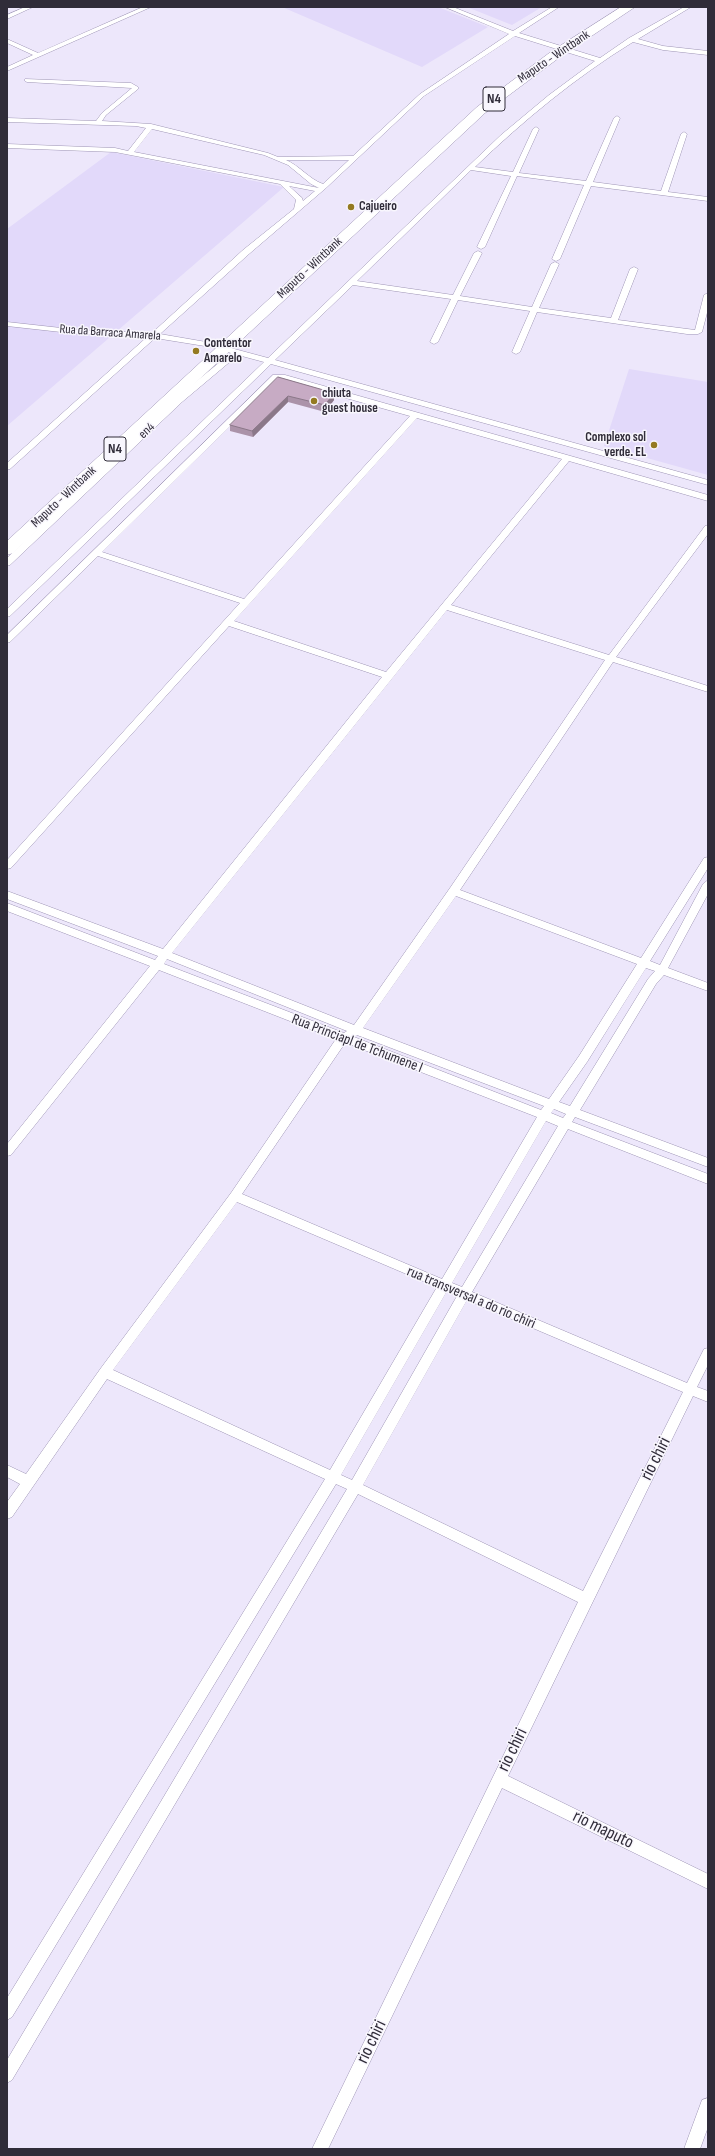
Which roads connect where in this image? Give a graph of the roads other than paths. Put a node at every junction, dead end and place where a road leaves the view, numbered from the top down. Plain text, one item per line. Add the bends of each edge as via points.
1 (30, 7) edge
2 (148, 7) edge
3 (448, 7) edge
4 (556, 7) edge
5 (614, 7) edge
6 (629, 7) edge
7 (688, 7) edge
8 (7, 17) edge
9 (513, 33) junction
10 (631, 40) junction
11 (7, 41) edge
12 (559, 47) junction
13 (708, 53) edge
14 (38, 55) junction
15 (600, 60) junction
16 (7, 69) edge
17 (27, 80) dead end
18 (617, 118) dead end
19 (7, 120) edge
20 (98, 122) junction
21 (151, 126) junction
22 (536, 129) dead end
23 (684, 134) dead end
24 (7, 146) edge
25 (130, 153) junction
26 (278, 158) junction
27 (355, 158) junction
28 (468, 168) junction
29 (515, 174) junction
30 (588, 183) junction
31 (280, 184) junction
32 (322, 188) junction
33 (664, 193) junction
34 (708, 199) edge
35 (297, 210) junction
36 (634, 270) dead end
37 (350, 282) junction
38 (708, 295) edge
39 (456, 299) junction
40 (534, 310) junction
41 (614, 321) junction
42 (7, 324) edge
43 (153, 335) junction
44 (434, 342) dead end
45 (224, 348) junction
46 (516, 352) dead end
47 (269, 361) junction
48 (416, 414) junction
49 (567, 458) junction
50 (7, 467) edge
51 (708, 483) edge
52 (708, 498) edge
53 (708, 528) edge
54 (7, 536) edge
55 (7, 550) edge
56 (97, 553) junction
57 (7, 563) edge
58 (244, 602) junction
59 (445, 606) junction
60 (7, 614) edge
61 (227, 622) junction
62 (7, 640) edge
63 (610, 659) junction
64 (388, 676) junction
65 (708, 689) edge
66 (708, 860) edge
67 (7, 866) edge
68 (708, 884) edge
69 (454, 891) junction
70 (7, 896) edge
71 (7, 907) edge
72 (165, 954) junction
73 (642, 963) junction
74 (156, 966) junction
75 (662, 970) junction
76 (708, 987) edge
77 (356, 1030) junction
78 (345, 1039) junction
79 (552, 1104) junction
80 (572, 1113) junction
81 (543, 1116) junction
82 (565, 1124) junction
83 (7, 1152) edge
84 (708, 1163) edge
85 (708, 1179) edge
86 (235, 1196) junction
87 (444, 1286) junction
88 (464, 1295) junction
89 (708, 1353) edge
90 (105, 1372) junction
91 (690, 1390) junction
92 (708, 1397) edge
93 (7, 1471) edge
94 (334, 1477) junction
95 (29, 1482) junction
96 (355, 1486) junction
97 (7, 1513) edge
98 (586, 1599) junction
99 (499, 1779) junction
100 (708, 1882) edge
101 (7, 2012) edge
102 (7, 2075) edge
103 (708, 2106) edge
104 (320, 2149) edge
105 (692, 2149) edge

1 - 8 street
2 - 14 street
3 - 9 street
4 - 9 street
5 - 12 highway, Maputo - Wintbank / N4
6 - 12 highway, Maputo - Wintbank / N4
7 - 10 street
9 - 12 street
9 - 27 street via 422,95
10 - 13 street via 663,48
10 - 15 street
11 - 14 street
12 - 15 street
12 - 45 highway, Maputo - Wintbank / N4 via 481,110
14 - 16 street
15 - 28 street via 551,96
17 - 20 street via 131,85 136,88
18 - 30 street
19 - 20 street
20 - 21 street
21 - 25 street
21 - 26 street
22 - 29 street
23 - 33 street
24 - 25 street
25 - 31 street
26 - 27 street
26 - 32 street
27 - 32 street
28 - 29 street
28 - 37 street
29 - 30 street
29 - 39 street
30 - 33 street
30 - 40 street
31 - 32 street
31 - 35 street via 300,199
32 - 35 street
33 - 34 street
35 - 43 street
36 - 41 street
37 - 39 street
37 - 47 street
38 - 41 street via 698,332
39 - 40 street
39 - 44 street
40 - 41 street
40 - 46 street
42 - 43 street, Rua da Barraca Amarela via 79,332
43 - 45 street, Rua da Barraca Amarela
43 - 50 street
45 - 47 street, Rua da Barraca Amarela
45 - 54 highway, Maputo - Wintbank / N4
45 - 55 highway, Maputo - Wintbank / N4
45 - 57 street, en4 via 179,400
47 - 51 street, Rua da Barraca Amarela
47 - 60 street
48 - 49 street
48 - 56 street via 276,377
48 - 58 street
49 - 52 street
49 - 59 street
53 - 63 street
56 - 58 street
56 - 62 street
58 - 61 street
59 - 63 street
59 - 64 street
61 - 64 street
61 - 67 street
63 - 65 street
63 - 69 street
64 - 72 street
66 - 73 street
68 - 75 street
69 - 73 street
69 - 77 street
70 - 72 street, Rua Princiapl de Tchumene I
71 - 74 street, Rua Princiapl de Tchumene I
72 - 74 street
72 - 77 street, Rua Princiapl de Tchumene I
73 - 75 street
73 - 79 street
74 - 78 street, Rua Princiapl de Tchumene I
74 - 83 street
75 - 76 street
75 - 80 street via 652,982
77 - 78 street
77 - 79 street, Rua Princiapl de Tchumene I
78 - 81 street, Rua Princiapl de Tchumene I
78 - 86 street via 339,1043
79 - 80 street, Rua Princiapl de Tchumene I
79 - 81 street
80 - 82 street
80 - 84 street, Rua Princiapl de Tchumene I
81 - 82 street, Rua Princiapl de Tchumene I
81 - 87 street
82 - 85 street, Rua Princiapl de Tchumene I
82 - 88 street
86 - 87 street, rua transversal a do rio chiri
86 - 90 street
87 - 88 street, rua transversal a do rio chiri
87 - 94 street
88 - 91 street, rua transversal a do rio chiri
88 - 96 street
89 - 91 street, rio chiri
90 - 94 street
90 - 95 street
91 - 92 street, rua transversal a do rio chiri
91 - 98 street, rio chiri
93 - 95 street
94 - 96 street
94 - 101 street
95 - 97 street
96 - 98 street
96 - 102 street
98 - 99 street, rio chiri
99 - 100 street, rio maputo
99 - 104 street, rio chiri
103 - 105 street

